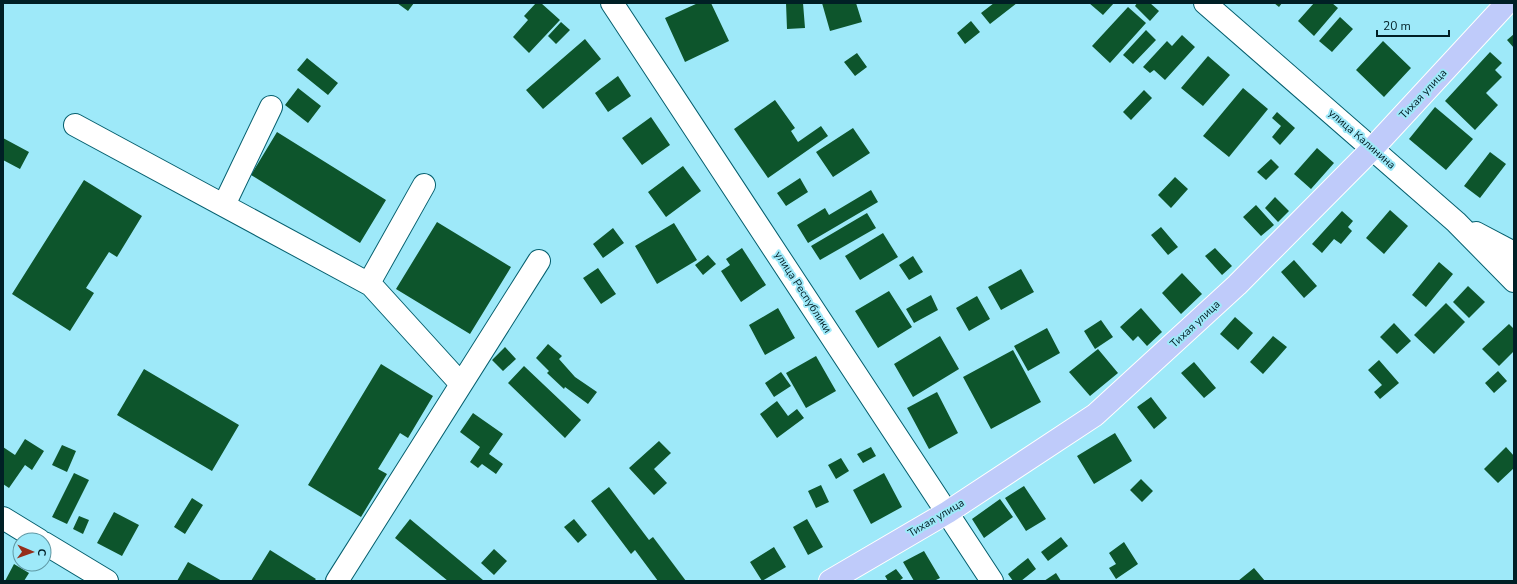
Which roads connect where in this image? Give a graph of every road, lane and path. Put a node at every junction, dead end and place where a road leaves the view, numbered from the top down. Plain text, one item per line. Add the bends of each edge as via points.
1 (612, 3) edge
2 (1205, 3) edge
3 (1507, 3) edge
4 (271, 107) dead end
5 (75, 125) dead end
6 (1372, 148) junction
7 (424, 185) dead end
8 (224, 205) junction
9 (1456, 222) junction
10 (1514, 253) edge
11 (539, 262) dead end
12 (1514, 281) edge
13 (369, 283) junction
14 (460, 384) junction
15 (948, 512) junction
16 (3, 518) edge
17 (26, 532) edge
18 (52, 548) edge
19 (107, 581) edge
20 (337, 581) edge
21 (830, 581) edge
22 (992, 581) edge

1 - 15 street, улица Республики
2 - 6 street, улица Калинина
3 - 6 main road, Тихая улица
4 - 8 street
5 - 8 street
6 - 9 street, улица Калинина
6 - 15 main road, Тихая улица via 1237,285 1095,415
7 - 13 street
8 - 13 street
9 - 10 street
9 - 12 street, улица Калинина
11 - 14 street
13 - 14 street
14 - 20 street
15 - 21 main road, Тихая улица
15 - 22 street, улица Республики
16 - 17 street
18 - 19 street

